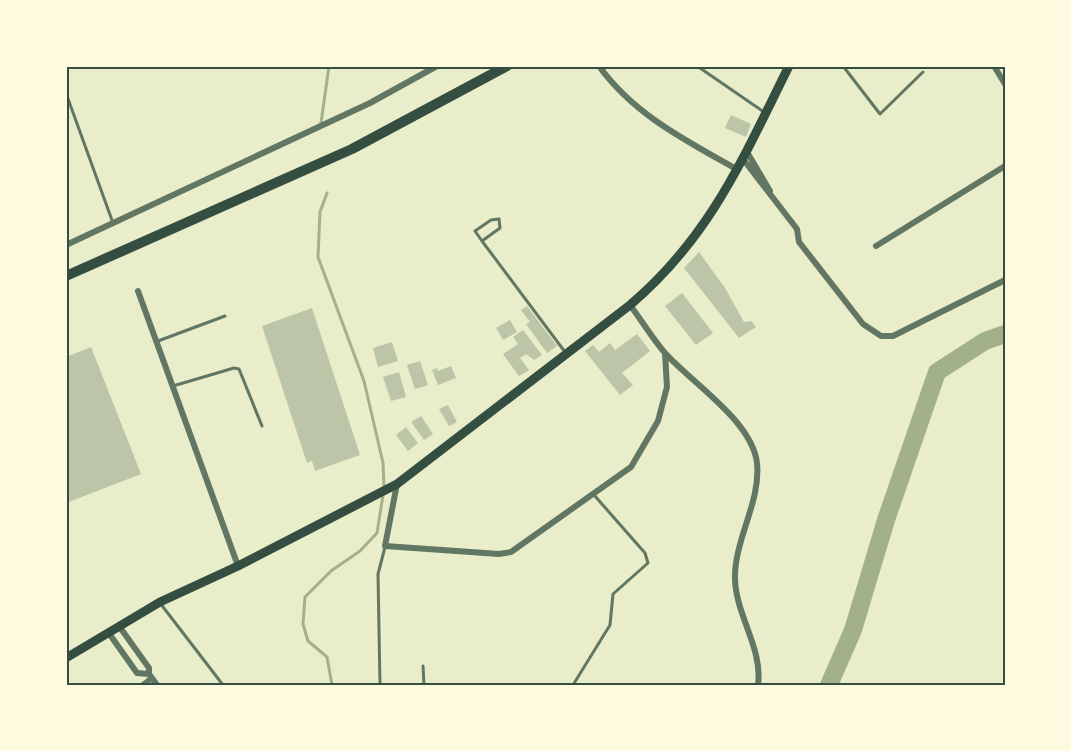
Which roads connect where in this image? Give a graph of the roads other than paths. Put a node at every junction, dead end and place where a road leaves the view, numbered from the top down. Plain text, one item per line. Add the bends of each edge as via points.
1 (437, 66) edge
2 (507, 66) edge
3 (599, 66) edge
4 (698, 66) edge
5 (789, 66) edge
6 (843, 66) edge
7 (994, 66) edge
8 (923, 72) dead end
9 (1005, 84) edge
10 (67, 96) edge
11 (766, 113) junction
12 (745, 155) junction
13 (1005, 166) edge
14 (738, 170) junction
15 (113, 223) junction
16 (482, 241) junction
17 (66, 245) edge
18 (876, 246) dead end
19 (66, 276) edge
20 (1005, 280) edge
21 (138, 291) dead end
22 (630, 305) junction
23 (225, 316) dead end
24 (156, 342) junction
25 (665, 352) junction
26 (567, 354) junction
27 (173, 386) junction
28 (262, 426) dead end
29 (393, 486) junction
30 (594, 495) junction
31 (385, 546) junction
32 (238, 566) junction
33 (160, 602) junction
34 (119, 626) junction
35 (108, 632) junction
36 (66, 658) edge
37 (423, 666) dead end
38 (150, 676) junction
39 (143, 685) edge
40 (157, 685) edge
41 (223, 685) edge
42 (380, 685) edge
43 (424, 685) edge
44 (573, 685) edge
45 (758, 685) edge

1 - 15 street via 370,103
2 - 19 highway via 352,149
3 - 14 street via 628,101 663,127
4 - 11 lane
5 - 11 main road
6 - 8 lane via 880,114
7 - 9 street
10 - 15 lane
11 - 12 main road
12 - 14 main road
12 - 20 street via 797,229 799,242 863,324 881,336 893,336
13 - 18 street
14 - 22 main road via 693,241 657,282
15 - 17 street
16 - 16 lane via 500,228 499,219 475,231
16 - 26 lane
21 - 24 street
22 - 25 street
22 - 26 main road
23 - 24 lane
24 - 27 street
25 - 30 street via 667,387 646,446 632,467
25 - 45 street via 733,418 747,437 757,462 735,577 736,596 758,658
26 - 29 main road
27 - 28 lane via 239,369
27 - 32 street
29 - 31 street
29 - 32 main road
30 - 31 street via 511,552
30 - 44 lane via 645,553 648,563 613,594 610,625
31 - 42 lane via 378,574
32 - 33 main road
33 - 34 main road
33 - 41 lane
34 - 35 main road
34 - 38 street
35 - 36 main road
35 - 38 street via 138,673
37 - 43 lane
38 - 39 street
38 - 40 street

